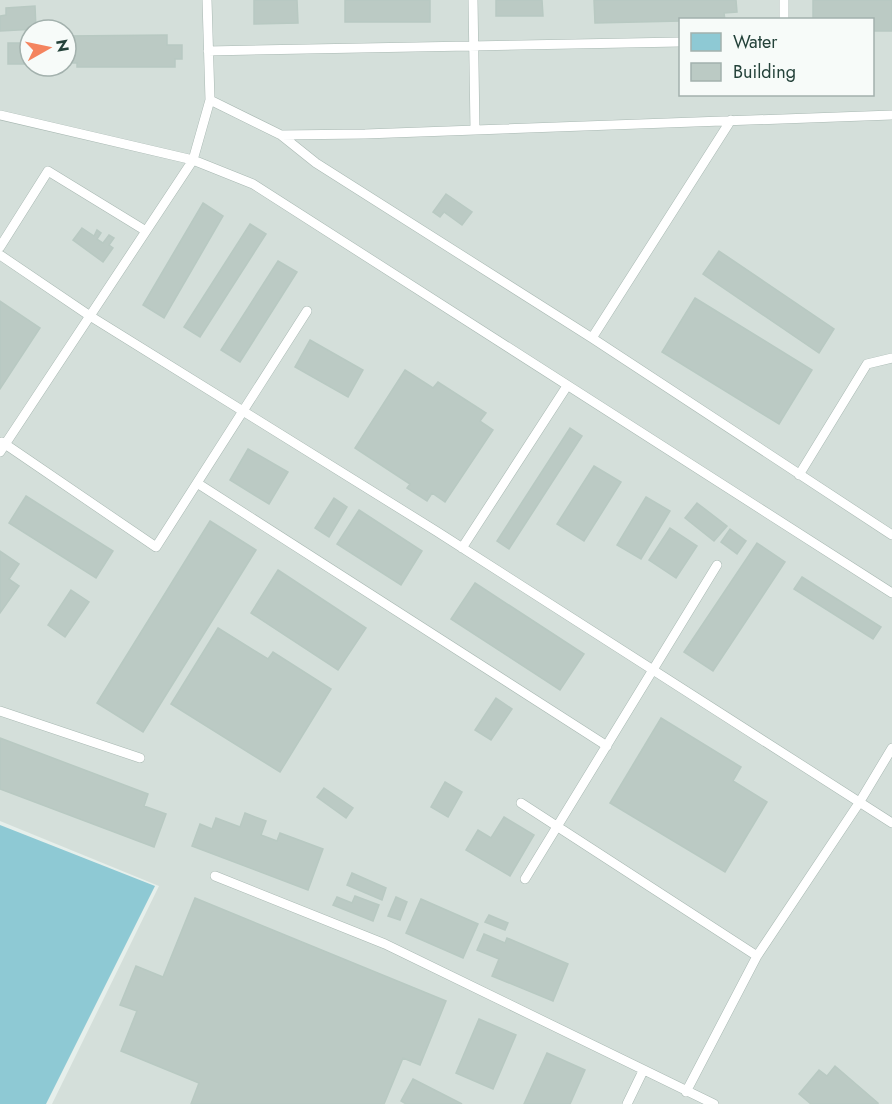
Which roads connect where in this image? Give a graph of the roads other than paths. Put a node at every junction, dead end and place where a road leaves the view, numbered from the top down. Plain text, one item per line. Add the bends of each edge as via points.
1 (207, 0) edge
2 (473, 0) edge
3 (784, 0) edge
4 (784, 18) edge
5 (679, 42) edge
6 (474, 46) junction
7 (208, 51) junction
8 (210, 100) junction
9 (892, 115) edge
10 (0, 116) edge
11 (732, 120) junction
12 (475, 130) junction
13 (281, 135) junction
14 (193, 160) junction
15 (146, 231) junction
16 (0, 247) edge
17 (0, 255) edge
18 (307, 311) dead end
19 (90, 316) junction
20 (592, 338) junction
21 (892, 358) edge
22 (567, 386) junction
23 (244, 411) junction
24 (2, 446) edge
25 (799, 475) junction
26 (198, 483) junction
27 (892, 535) edge
28 (462, 548) junction
29 (717, 565) dead end
30 (892, 593) edge
31 (653, 672) junction
32 (0, 711) edge
33 (607, 746) junction
34 (892, 748) edge
35 (140, 759) dead end
36 (521, 803) dead end
37 (859, 803) junction
38 (892, 823) edge
39 (557, 826) junction
40 (215, 876) dead end
41 (525, 879) dead end
42 (757, 956) junction
43 (643, 1071) junction
44 (686, 1092) junction
45 (627, 1104) edge
46 (714, 1104) edge

1 - 7 lane
2 - 6 lane
3 - 4 lane
5 - 6 lane
6 - 7 lane
6 - 12 lane
7 - 8 lane
8 - 13 lane
8 - 14 lane
9 - 11 lane
10 - 14 lane
11 - 12 lane
11 - 20 lane
12 - 13 lane
13 - 20 lane via 316,163
14 - 15 lane
14 - 22 lane via 253,184
15 - 16 lane via 48,171
15 - 19 lane
17 - 19 lane
18 - 23 lane
19 - 23 lane
19 - 24 lane
20 - 25 lane
21 - 25 lane via 867,364
22 - 28 lane
22 - 30 lane
23 - 26 lane
23 - 28 lane
24 - 26 lane via 156,548
25 - 27 lane
26 - 33 lane
28 - 31 lane
29 - 31 lane
31 - 33 lane
31 - 37 lane
32 - 35 lane
33 - 39 lane
34 - 37 lane
36 - 39 lane
37 - 38 lane
37 - 42 lane
39 - 41 lane
39 - 42 lane
40 - 43 lane via 385,944
42 - 44 lane
43 - 44 lane
43 - 45 lane
44 - 46 lane

